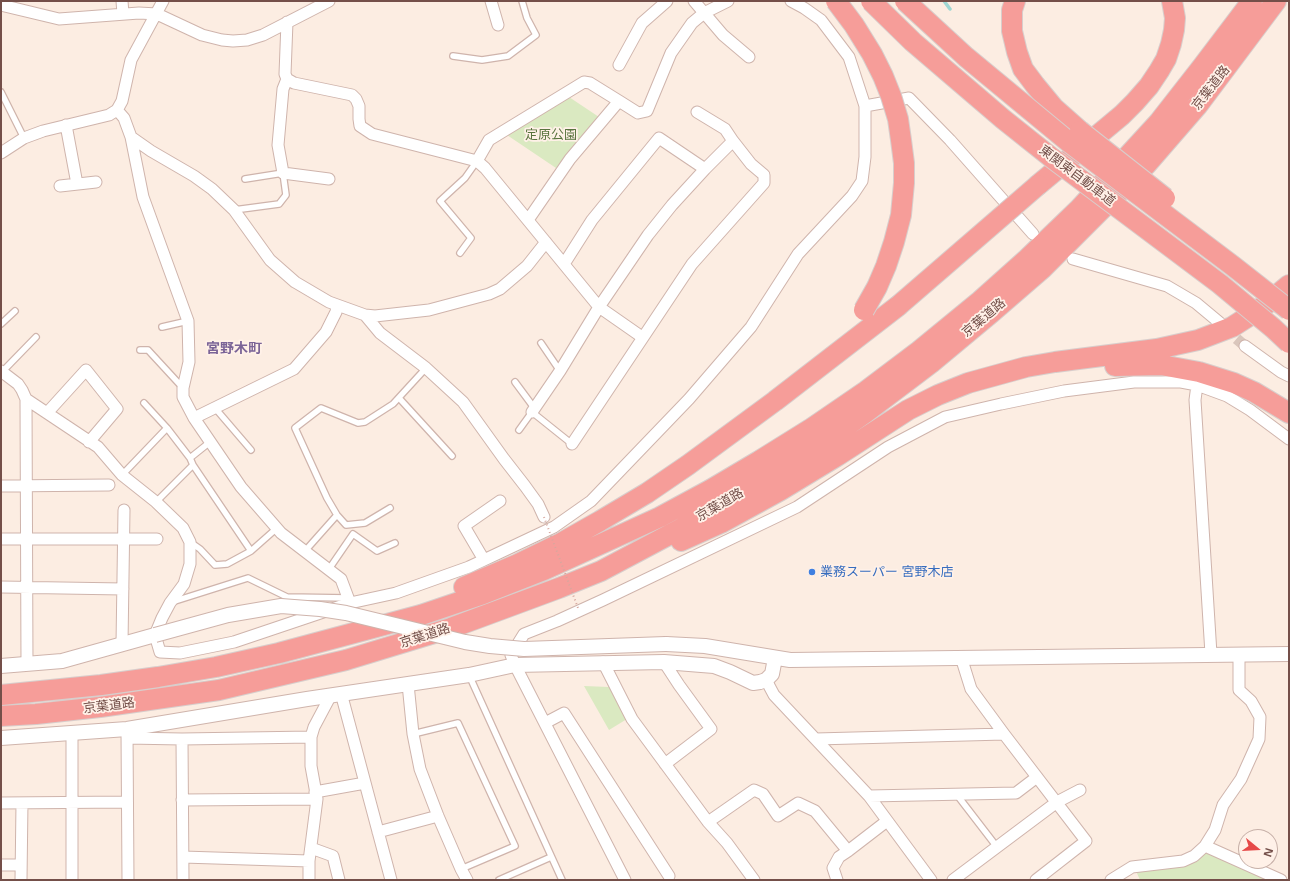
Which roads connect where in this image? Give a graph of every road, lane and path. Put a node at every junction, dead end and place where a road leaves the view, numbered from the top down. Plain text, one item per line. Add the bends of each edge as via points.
1 (122, 1) edge
2 (164, 1) edge
3 (329, 1) edge
4 (491, 1) edge
5 (522, 1) edge
6 (668, 1) edge
7 (694, 1) edge
8 (728, 1) edge
9 (791, 1) edge
10 (836, 1) edge
11 (872, 1) edge
12 (905, 1) edge
13 (1014, 1) edge
14 (1172, 1) edge
15 (1252, 1) edge
16 (1276, 1) edge
17 (1, 4) edge
18 (704, 13) junction
19 (123, 14) junction
20 (157, 14) junction
21 (287, 22) junction
22 (498, 25) dead end
23 (453, 56) dead end
24 (749, 57) dead end
25 (619, 65) dead end
26 (287, 79) junction
27 (1, 92) edge
28 (619, 101) junction
29 (865, 106) junction
30 (117, 110) junction
31 (697, 112) dead end
32 (66, 125) junction
33 (131, 137) junction
34 (24, 138) junction
35 (733, 141) junction
36 (1, 153) edge
37 (477, 161) junction
38 (705, 169) junction
39 (283, 173) junction
40 (244, 179) dead end
41 (329, 180) dead end
42 (96, 182) dead end
43 (77, 184) junction
44 (60, 186) dead end
45 (234, 210) junction
46 (528, 220) junction
47 (1032, 234) dead end
48 (546, 242) junction
49 (460, 253) dead end
50 (1073, 259) dead end
51 (564, 264) junction
52 (1289, 285) edge
53 (337, 306) junction
54 (599, 307) junction
55 (1287, 308) edge
56 (14, 312) dead end
57 (365, 315) junction
58 (188, 321) junction
59 (1220, 323) tunnel mouth
60 (1, 324) edge
61 (162, 327) dead end
62 (36, 337) dead end
63 (642, 337) junction
64 (541, 343) dead end
65 (1289, 343) edge
66 (1245, 346) tunnel mouth
67 (140, 350) dead end
68 (426, 368) junction
69 (2, 371) edge
70 (560, 371) junction
71 (1289, 376) edge
72 (514, 382) dead end
73 (1197, 385) junction
74 (183, 388) junction
75 (938, 395) junction
76 (399, 398) junction
77 (26, 399) junction
78 (775, 401) junction
79 (144, 403) dead end
80 (215, 408) junction
81 (533, 411) junction
82 (47, 413) junction
83 (1289, 413) edge
84 (194, 418) junction
85 (167, 428) junction
86 (519, 430) dead end
87 (1289, 439) edge
88 (89, 442) junction
89 (210, 442) junction
90 (572, 444) joint
91 (251, 450) dead end
92 (452, 456) dead end
93 (190, 458) junction
94 (193, 465) junction
95 (122, 475) junction
96 (109, 485) dead end
97 (1, 486) edge
98 (26, 486) junction
99 (500, 501) dead end
100 (156, 502) junction
101 (390, 508) dead end
102 (124, 510) dead end
103 (337, 515) junction
104 (544, 517) joint
105 (277, 528) junction
106 (1, 539) edge
107 (26, 539) junction
108 (124, 539) junction
109 (157, 539) dead end
110 (190, 542) junction
111 (395, 543) dead end
112 (251, 551) junction
113 (305, 551) junction
114 (484, 560) junction
115 (328, 569) junction
116 (601, 571) junction
117 (1, 587) edge
118 (26, 588) junction
119 (123, 589) junction
120 (349, 600) junction
121 (170, 603) junction
122 (578, 608) dead end
123 (155, 635) junction
124 (340, 637) junction
125 (122, 644) junction
126 (1211, 654) junction
127 (1239, 654) junction
128 (1289, 654) edge
129 (775, 658) junction
130 (960, 658) junction
131 (603, 662) junction
132 (664, 662) junction
133 (27, 664) junction
134 (515, 665) junction
135 (1, 666) edge
136 (469, 675) junction
137 (766, 680) junction
138 (408, 684) junction
139 (1, 694) edge
140 (336, 694) junction
141 (1, 716) edge
142 (544, 723) junction
143 (127, 733) junction
144 (72, 734) junction
145 (413, 734) junction
146 (1004, 734) junction
147 (311, 737) junction
148 (1, 738) edge
149 (182, 739) junction
150 (816, 739) junction
151 (665, 764) junction
152 (1037, 777) junction
153 (365, 783) junction
154 (1080, 790) dead end
155 (316, 795) junction
156 (956, 795) junction
157 (869, 796) junction
158 (182, 800) junction
159 (127, 802) junction
160 (1057, 802) junction
161 (1, 803) edge
162 (22, 803) junction
163 (72, 803) junction
164 (438, 816) junction
165 (887, 821) junction
166 (708, 822) junction
167 (378, 832) junction
168 (1204, 846) junction
169 (997, 847) junction
170 (311, 848) junction
171 (848, 851) junction
172 (183, 857) junction
173 (551, 857) junction
174 (309, 861) junction
175 (1, 865) edge
176 (21, 865) junction
177 (461, 870) junction
178 (667, 879) edge
179 (21, 880) edge
180 (72, 880) edge
181 (128, 880) edge
182 (183, 880) edge
183 (309, 880) edge
184 (339, 880) edge
185 (391, 880) edge
186 (467, 880) edge
187 (499, 880) edge
188 (562, 880) edge
189 (625, 880) edge
190 (754, 880) edge
191 (837, 880) edge
192 (931, 880) edge
193 (953, 880) edge
194 (1036, 880) edge
195 (1111, 880) edge
196 (1281, 880) edge

1 - 19 street
2 - 20 street
3 - 21 street
4 - 22 street
5 - 23 lane via 536,35 508,56 482,60
6 - 25 street via 642,23
7 - 18 street
8 - 18 street
9 - 29 street via 820,20 849,57
10 - 78 highway, bridge via 872,54 883,76 898,119 904,163 901,215 877,287 850,331 831,352
11 - 65 highway, 東関東自動車道, bridge via 913,42 1003,119 1220,284
12 - 55 highway, 東関東自動車道, bridge via 966,58 1070,143
13 - 55 highway, bridge via 1012,31 1023,69 1054,108 1226,246
14 - 78 highway, bridge via 1175,18 1171,44 1162,66 1135,102 898,306
15 - 124 highway, 京葉道路 via 1159,122 1079,209 980,301 866,391 759,461 666,514 544,570 483,594 421,615
16 - 116 highway, 京葉道路 via 1198,105 1146,165 1042,269 991,313 919,372 811,451 680,529
17 - 19 street via 59,19
18 - 24 street via 723,35
18 - 28 street via 692,23 671,53 647,111 638,113
19 - 20 street
20 - 21 street via 202,35 222,40 247,40 263,35
20 - 30 street via 131,60 122,101
21 - 26 street
26 - 37 street via 294,83 352,95 359,106 360,126 372,134
26 - 39 street via 283,89 278,145
27 - 34 lane
28 - 37 street via 584,82 489,140
28 - 46 street via 570,159
29 - 47 street via 909,98 950,140
29 - 114 street via 865,157 862,181 852,196 798,254 751,327 689,399 591,501 554,527
30 - 32 street via 109,115
30 - 33 street via 124,118
31 - 35 street via 725,129
32 - 34 street
32 - 43 street
33 - 45 street via 194,176
33 - 58 street via 143,197
34 - 36 street
35 - 38 street
35 - 63 street via 751,164 764,175 764,183 692,264
37 - 46 street
37 - 49 lane via 465,178 440,200 471,238
38 - 51 street via 660,138 592,220
38 - 54 street via 648,235
39 - 40 lane
39 - 41 street
39 - 45 lane via 286,195 280,204
42 - 43 street
43 - 44 street
45 - 53 street via 270,260 295,282
46 - 48 street
48 - 51 street
48 - 57 street via 527,266 500,289 489,294 429,310
50 - 59 street via 1167,286 1196,303
51 - 54 street
52 - 75 highway via 1264,306 1232,327 1198,340 1157,349 1026,367 968,383
53 - 57 street
53 - 80 street via 326,332 294,369
54 - 63 street
54 - 70 street
56 - 60 lane
57 - 68 street via 380,333
58 - 61 lane
58 - 74 street via 189,362
62 - 69 lane
63 - 90 street
64 - 70 lane
66 - 71 street
67 - 74 lane via 148,350
68 - 76 lane
68 - 104 street via 463,402 538,504
69 - 77 street via 18,384
70 - 81 street
72 - 81 lane
73 - 87 street via 1227,396
73 - 126 street via 1195,400
73 - 134 street via 1181,382 1134,382 1064,391 945,417 888,447 797,507 603,600 524,634 511,655
74 - 84 street via 182,397
75 - 83 highway via 990,380 1027,373 1096,366 1161,365 1199,372 1234,383
75 - 116 highway via 908,410 837,456 721,523 669,547
76 - 92 lane
76 - 103 lane via 366,422 358,423 321,408 295,428
77 - 82 street
77 - 98 street
78 - 124 highway via 646,493 561,543 464,588
79 - 85 lane
80 - 84 street
80 - 91 lane
81 - 86 lane
81 - 90 lane
82 - 88 street
82 - 88 street via 86,370 117,409
84 - 89 street
85 - 93 lane
85 - 95 lane
88 - 95 street via 98,447
89 - 93 lane
89 - 105 street via 241,487
93 - 94 lane
94 - 100 lane
94 - 112 lane
95 - 100 street
96 - 98 street
97 - 98 street
98 - 107 street
99 - 114 street via 464,526
100 - 110 street via 183,528
101 - 103 lane via 366,523 346,524
102 - 108 street
103 - 113 lane
104 - 122 path, bridge
105 - 112 lane
105 - 113 street
106 - 107 street
107 - 108 street
107 - 118 street
108 - 109 street
108 - 119 street
110 - 112 lane via 215,565 227,564
110 - 121 street via 190,564 184,584
111 - 115 lane via 377,550 353,534
113 - 115 street
114 - 120 street via 396,593
115 - 120 street via 341,579
116 - 141 highway, 京葉道路 via 451,628 284,676 159,700
117 - 118 street
118 - 119 street
118 - 133 street
119 - 125 street
120 - 121 lane via 287,597 248,578
120 - 123 street via 234,642 180,653 160,652
121 - 123 street
123 - 125 street
123 - 129 street, bridge via 228,615 281,606 320,608 490,646 524,649 666,644 705,646
124 - 139 highway, 京葉道路 via 216,667 158,677
125 - 133 street via 62,661
126 - 127 street
126 - 130 street
127 - 128 street
127 - 168 street via 1239,690 1251,701 1260,717 1259,740 1241,779 1223,805 1215,830
129 - 130 street
129 - 137 street via 772,674
130 - 146 street via 971,689
131 - 132 street
131 - 134 street
131 - 151 street via 632,719
132 - 137 street via 714,666 753,683
132 - 151 street via 711,729
133 - 135 street
134 - 136 street
134 - 142 street
136 - 138 street
136 - 173 lane
137 - 150 street via 774,695
138 - 140 street
138 - 145 street
140 - 143 street via 270,704
140 - 147 street via 314,727
140 - 153 street
142 - 178 street via 564,713
142 - 189 street
143 - 144 street
143 - 149 street
143 - 159 street
144 - 148 street
144 - 163 street
145 - 164 street via 420,769
145 - 177 lane via 458,723 515,846
146 - 150 street
146 - 152 street
147 - 149 street
147 - 155 street via 311,766
149 - 158 street
150 - 157 street
151 - 166 street
152 - 156 street via 1016,793
152 - 160 street
153 - 155 street
153 - 167 street
154 - 160 street
155 - 158 street
155 - 170 street
156 - 157 street
156 - 169 lane
157 - 165 street
158 - 172 street
159 - 163 street
159 - 181 street
160 - 169 street
160 - 194 street via 1086,841
161 - 162 street
162 - 163 street
162 - 176 street
163 - 180 street
164 - 167 street
164 - 177 street
165 - 171 street
165 - 192 street
166 - 171 street via 754,790 763,794 778,816 798,803 815,811
166 - 190 street
167 - 185 street
168 - 195 street via 1194,856 1183,861 1132,867
168 - 196 street
169 - 193 street
170 - 174 street
170 - 184 street via 333,856
171 - 191 street via 839,857 832,868
172 - 174 street
172 - 182 street
173 - 187 lane
173 - 188 lane
174 - 183 street
175 - 176 street
176 - 179 street
177 - 186 street

